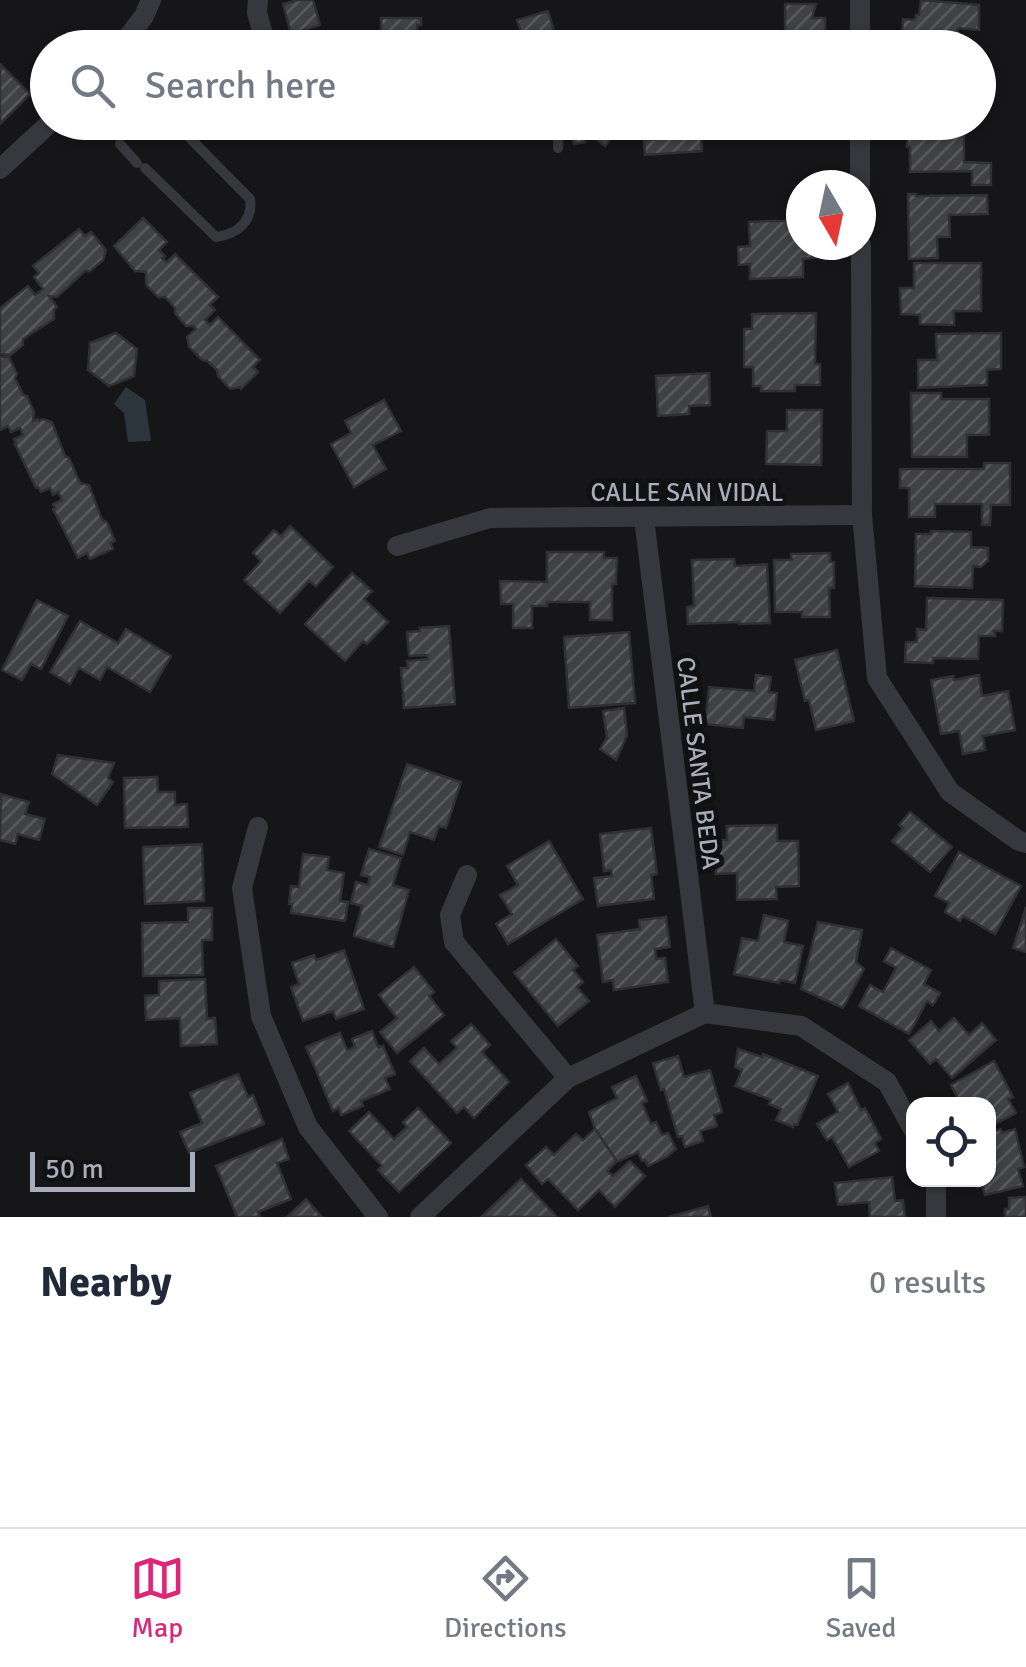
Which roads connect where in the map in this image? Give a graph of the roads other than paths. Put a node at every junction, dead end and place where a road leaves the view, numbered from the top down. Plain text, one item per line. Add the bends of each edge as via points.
1 (151, 0) edge
2 (258, 0) edge
3 (860, 0) edge
4 (134, 30) edge
5 (262, 30) edge
6 (860, 30) edge
7 (31, 140) edge
8 (192, 140) edge
9 (558, 140) edge
10 (860, 140) edge
11 (120, 144) dead end
12 (558, 148) dead end
13 (0, 169) edge
14 (860, 170) edge
15 (860, 260) edge
16 (862, 516) junction
17 (644, 518) junction
18 (397, 546) dead end
19 (258, 827) dead end
20 (1026, 843) edge
21 (468, 875) dead end
22 (705, 1014) junction
23 (568, 1078) junction
24 (906, 1116) edge
25 (936, 1187) edge
26 (378, 1217) edge
27 (420, 1217) edge
28 (936, 1217) edge

1 - 4 street
2 - 5 street
3 - 6 street
7 - 13 street
8 - 11 lane via 250,199 252,212 230,235 216,236
9 - 12 lane
10 - 14 street
15 - 16 street
16 - 17 street, CALLE SAN VIDAL
16 - 20 street via 877,678 950,792
17 - 18 street, CALLE SAN VIDAL via 490,518
17 - 22 street, CALLE SANTA BEDA
19 - 26 street via 242,888 261,1016 308,1128
21 - 23 street via 450,915 454,942
22 - 23 street
22 - 24 street via 802,1026 887,1082
23 - 27 street
25 - 28 street

